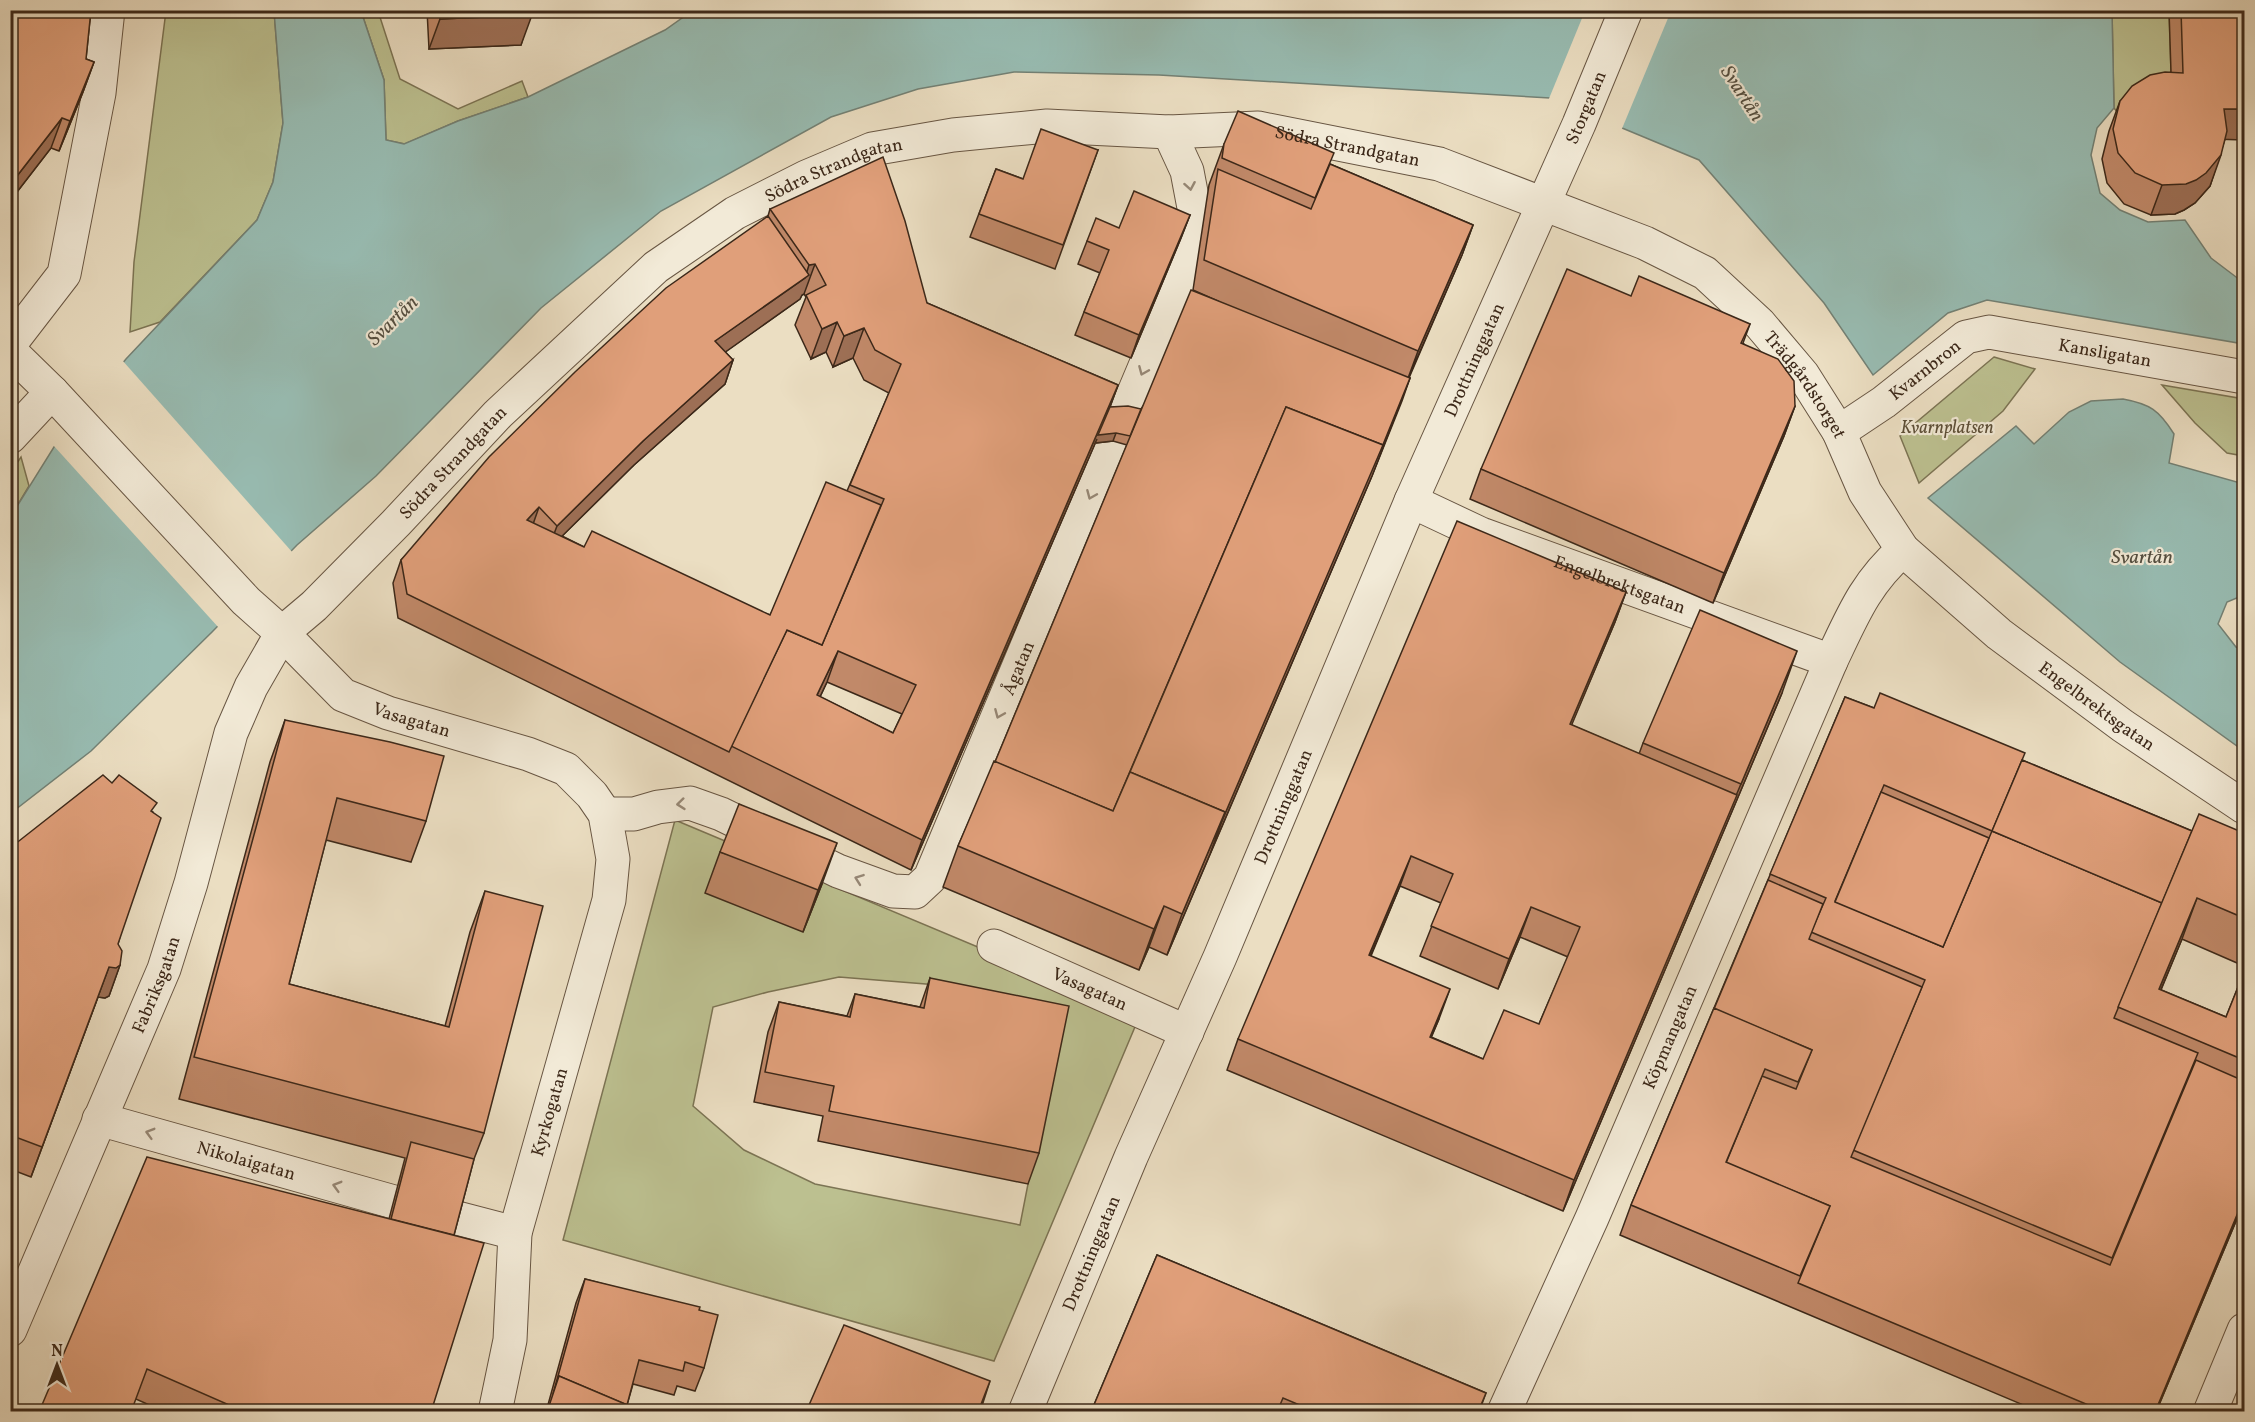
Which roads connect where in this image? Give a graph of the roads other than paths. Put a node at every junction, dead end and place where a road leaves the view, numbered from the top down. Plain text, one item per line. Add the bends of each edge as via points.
1 (108, 10) edge
2 (1626, 10) edge
3 (1169, 132) junction
4 (1543, 203) junction
5 (1966, 337) joint
6 (10, 344) edge
7 (10, 351) edge
8 (2244, 377) edge
9 (52, 392) junction
10 (1839, 432) junction
11 (10, 437) edge
12 (1411, 501) junction
13 (1903, 550) junction
14 (282, 633) junction
15 (1831, 661) junction
16 (2244, 807) edge
17 (605, 814) junction
18 (994, 946) dead end
19 (1187, 1032) junction
20 (99, 1119) junction
21 (394, 1202) edge
22 (457, 1218) edge
23 (515, 1233) junction
24 (10, 1330) edge
25 (2244, 1330) edge
26 (495, 1412) edge
27 (1025, 1412) edge
28 (1504, 1412) edge
29 (2210, 1412) edge

1 - 6 street via 99,93 64,274
2 - 4 street, Storgatan
3 - 4 street, Södra Strandgatan via 1258,128 1348,144 1439,164
3 - 14 street, Södra Strandgatan via 1047,126 953,135 872,149 735,213 656,267 578,338 498,414 314,606
3 -> 17 street, Ågatan via 1188,171 1195,213 1190,262 930,878 915,892 893,891 838,871 722,814 690,803 634,814
4 - 10 street, Trädgårdstorget via 1645,243 1705,273 1759,323 1803,375
4 - 12 street, Drottninggatan
5 - 8 street, Kansligatan via 1989,332
5 - 10 street, Kvarnbron
7 - 9 street, Vasagatan
9 - 11 street
9 - 14 street, Vasagatan via 246,600
10 - 13 street, Trädgårdstorget via 1865,492
12 - 15 street, Engelbrektsgatan via 1481,534
12 - 19 street, Drottninggatan
13 - 15 street via 1864,591
13 - 16 street, Engelbrektsgatan via 1999,634 2123,726
14 - 17 street, Vasagatan via 342,695 566,769
14 - 20 street, Fabriksgatan via 251,687 231,733 164,969
15 - 28 street, Köpmangatan via 1588,1227
17 - 23 street, Kyrkogatan via 613,859 609,900
18 - 19 street, Vasagatan
19 - 27 street, Drottninggatan
21 -> 20 street, Nikolaigatan
20 - 24 street, Fabriksgatan
22 - 23 street
23 - 26 street, Kyrkogatan via 510,1340
25 - 29 street

